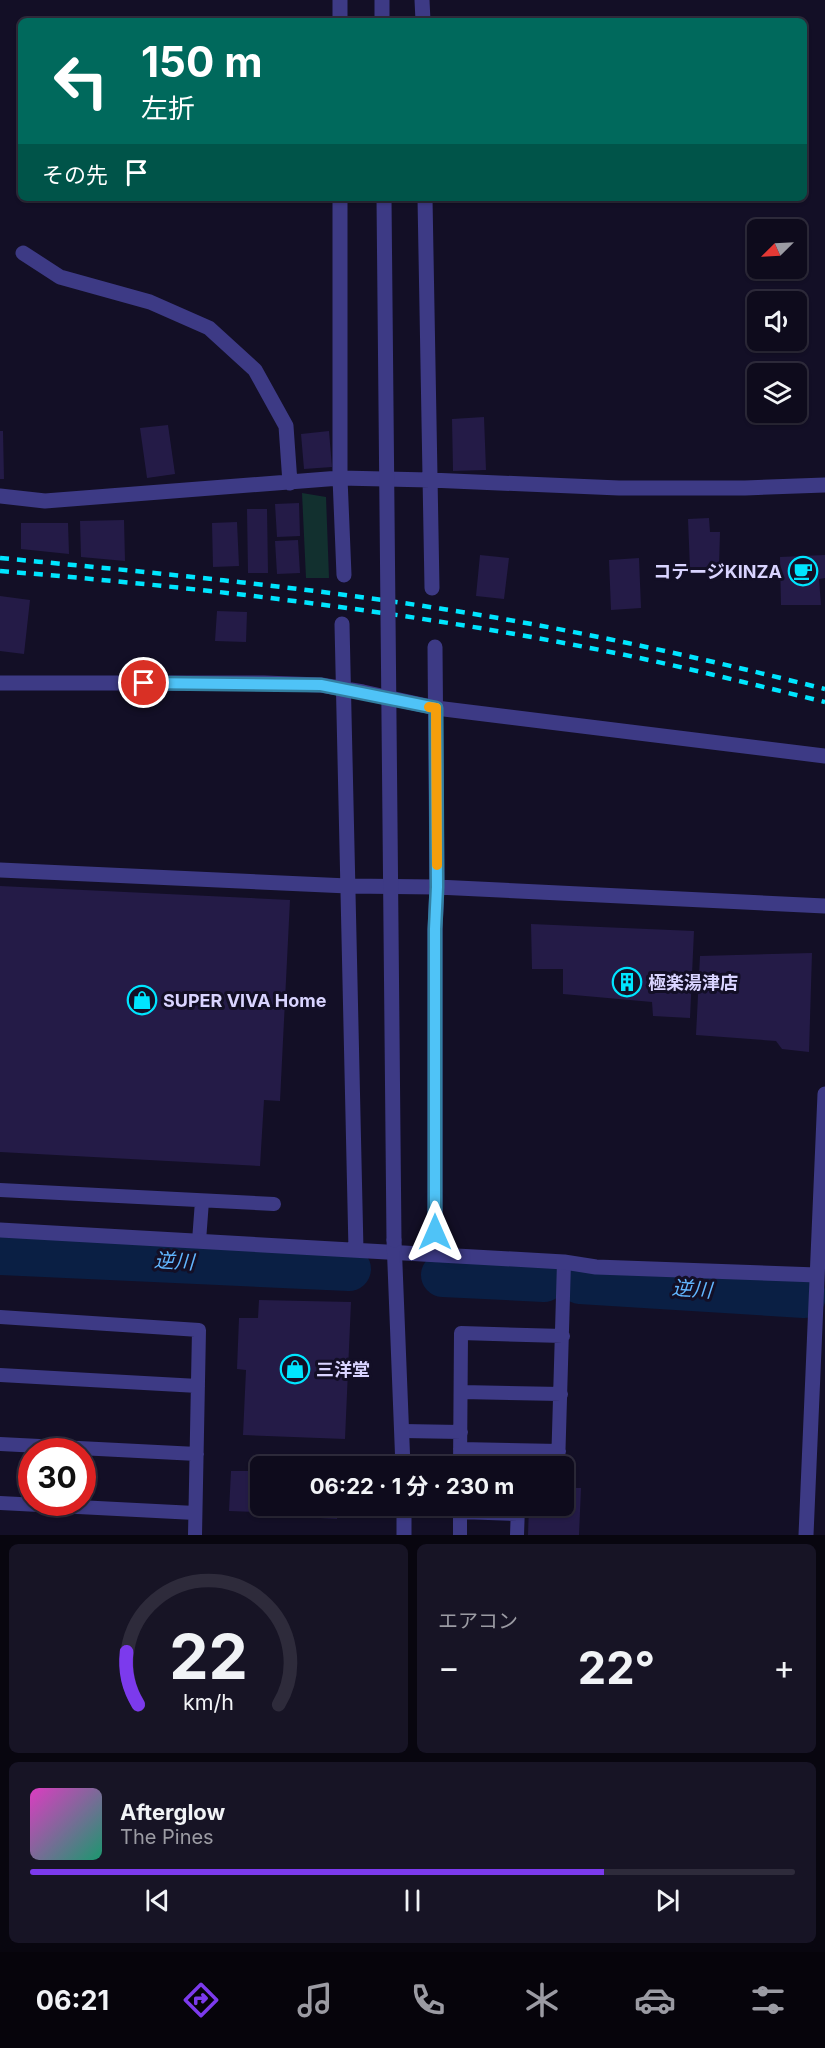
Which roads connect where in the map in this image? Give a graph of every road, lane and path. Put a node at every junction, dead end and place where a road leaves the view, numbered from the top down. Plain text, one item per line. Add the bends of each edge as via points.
1 (340, 0) edge
2 (382, 0) edge
3 (422, 0) edge
4 (340, 18) edge
5 (382, 18) edge
6 (423, 18) edge
7 (340, 201) edge
8 (384, 201) edge
9 (425, 201) edge
10 (23, 253) dead end
11 (340, 478) junction
12 (430, 480) junction
13 (290, 483) junction
14 (825, 485) edge
15 (0, 496) edge
16 (344, 575) dead end
17 (432, 588) dead end
18 (342, 624) dead end
19 (435, 647) dead end
20 (0, 683) edge
21 (342, 689) junction
22 (436, 708) junction
23 (825, 756) edge
24 (0, 870) edge
25 (348, 886) junction
26 (437, 887) junction
27 (825, 906) edge
28 (825, 1094) edge
29 (0, 1190) edge
30 (202, 1201) junction
31 (274, 1204) dead end
32 (0, 1230) edge
33 (199, 1241) junction
34 (394, 1246) junction
35 (356, 1250) junction
36 (435, 1254) junction
37 (564, 1262) junction
38 (820, 1280) edge
39 (0, 1317) edge
40 (563, 1336) junction
41 (0, 1375) edge
42 (198, 1386) junction
43 (461, 1392) junction
44 (561, 1394) junction
45 (403, 1431) junction
46 (460, 1432) junction
47 (0, 1444) edge
48 (460, 1449) junction
49 (558, 1451) junction
50 (197, 1454) junction
51 (404, 1456) edge
52 (460, 1456) edge
53 (558, 1456) edge
54 (0, 1503) edge
55 (195, 1513) junction
56 (404, 1516) edge
57 (460, 1516) edge
58 (518, 1516) edge
59 (195, 1535) edge
60 (404, 1535) edge
61 (460, 1535) edge
62 (517, 1535) edge
63 (806, 1535) edge

1 - 4 street
2 - 5 street
3 - 6 street
7 - 11 street
8 - 34 street, bridge
9 - 12 street
10 - 13 street via 60,278 150,302 209,328 255,370 286,426
11 - 12 street
11 - 13 street
11 - 16 street
12 - 14 street via 619,488
12 - 17 street
13 - 15 street via 45,501
18 - 21 street
19 - 22 street
20 - 21 street via 264,683
21 - 22 street
21 - 25 street
22 - 23 street
22 - 26 street
24 - 25 street
25 - 26 street
25 - 35 street
26 - 27 street
26 - 36 street
28 - 38 street
29 - 30 lane
30 - 31 lane
30 - 33 lane
32 - 33 street
33 - 35 street
34 - 35 street
34 - 36 street
34 - 45 street
36 - 37 street
37 - 38 street
37 - 40 lane
38 - 63 street
39 - 42 lane via 199,1330
40 - 43 lane via 461,1333
40 - 44 lane
41 - 42 lane
42 - 50 lane
43 - 44 lane
43 - 46 lane
44 - 49 lane
45 - 46 lane
45 - 51 street
46 - 48 lane
47 - 50 lane
48 - 49 lane
48 - 52 lane
49 - 53 lane
50 - 55 lane
54 - 55 lane
55 - 59 lane
56 - 60 street
57 - 61 lane
58 - 62 lane

